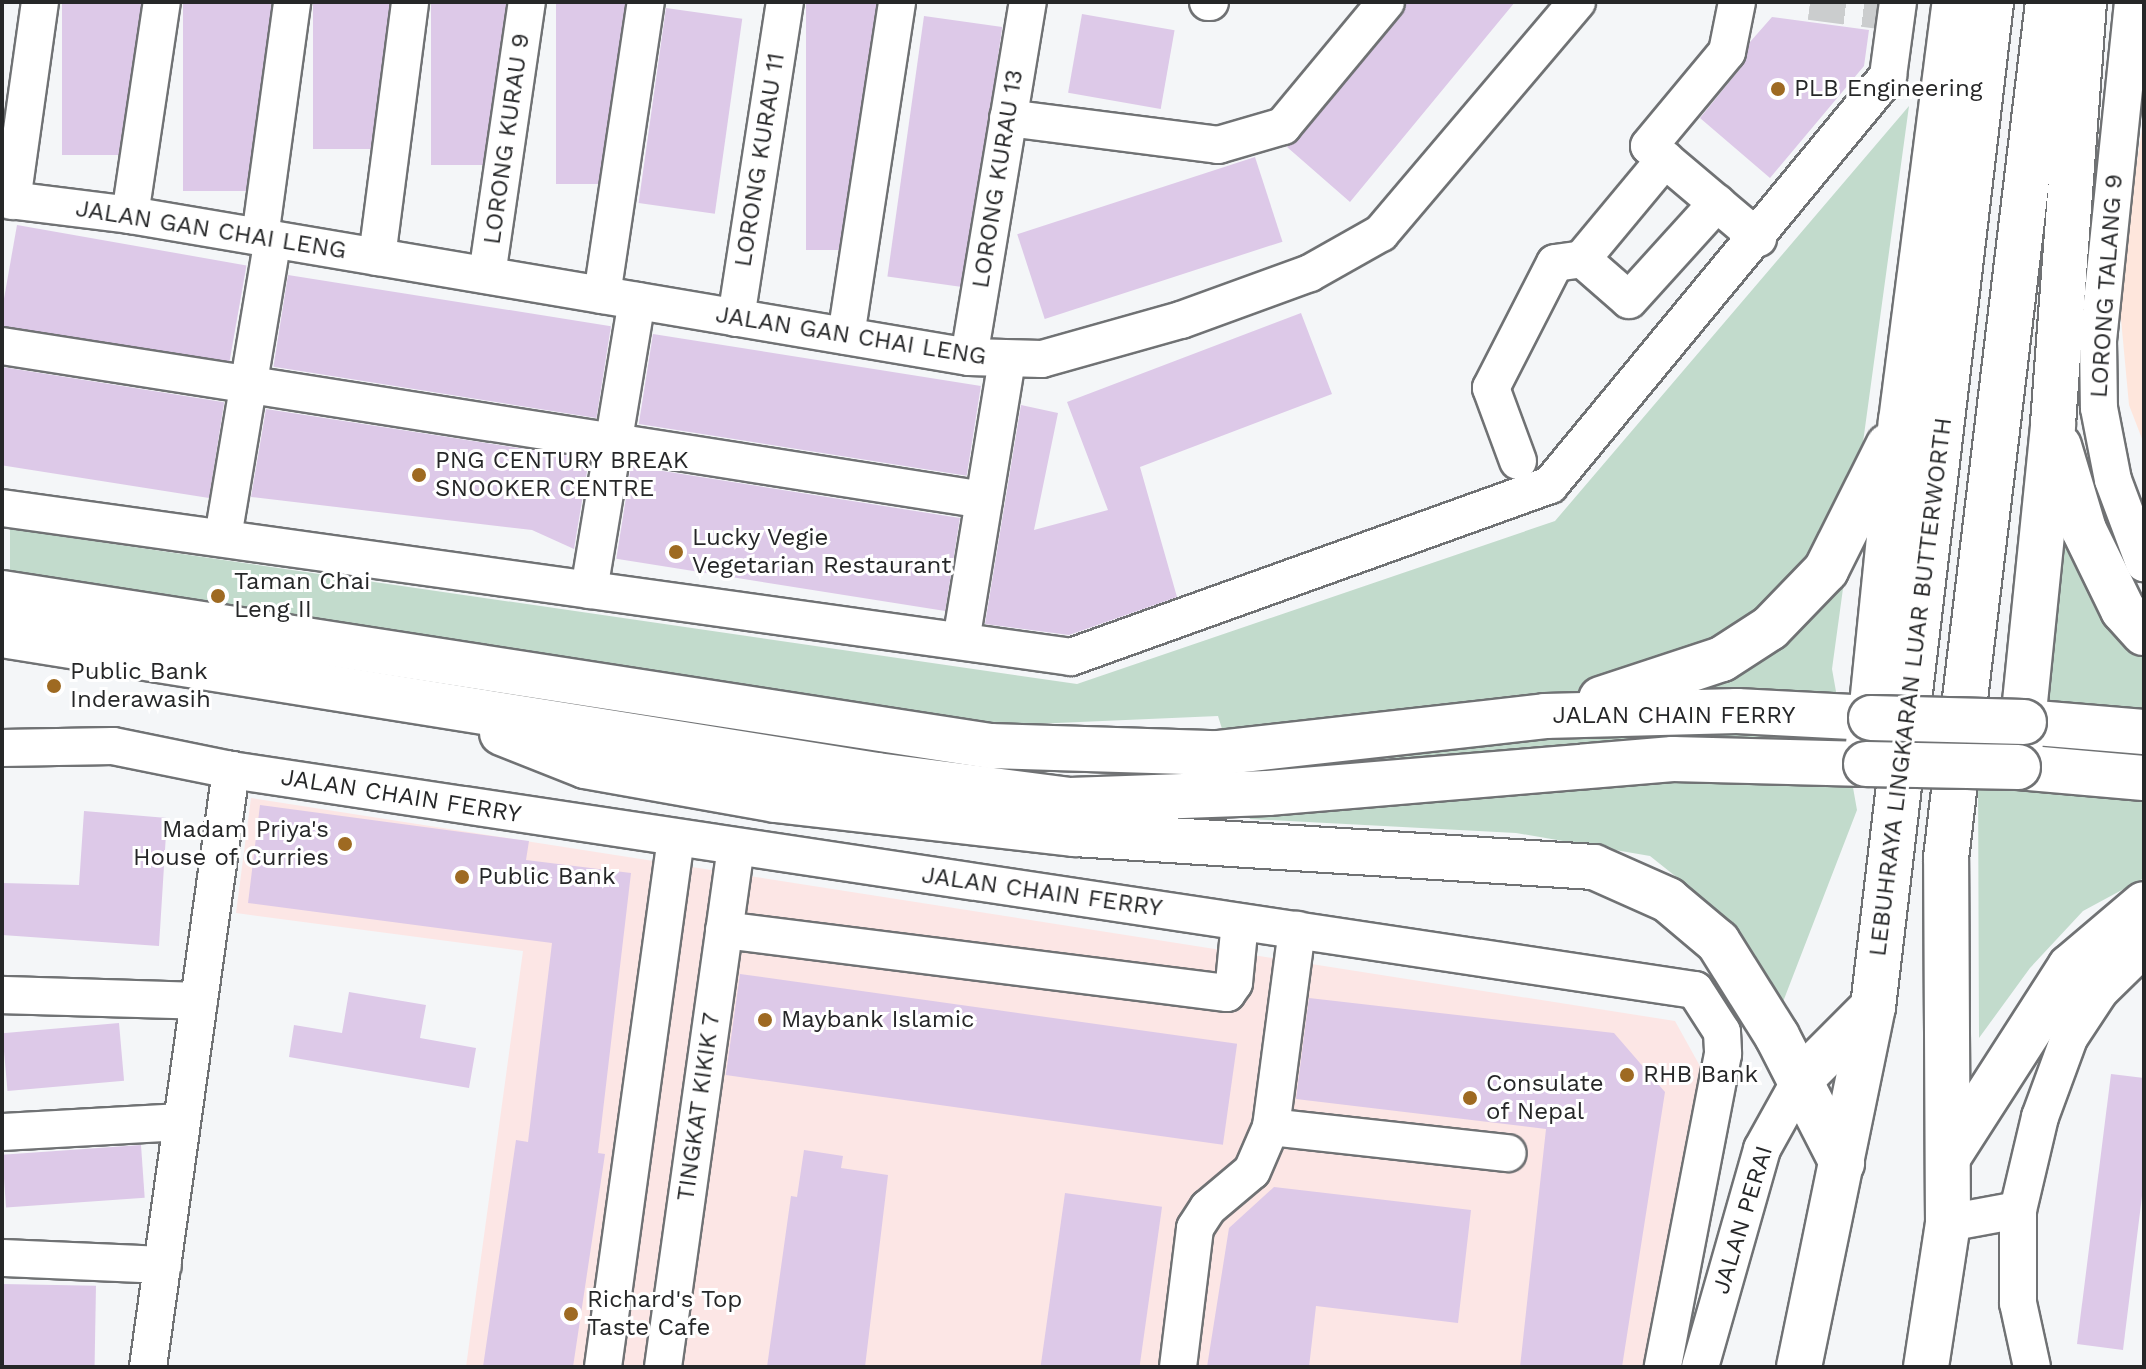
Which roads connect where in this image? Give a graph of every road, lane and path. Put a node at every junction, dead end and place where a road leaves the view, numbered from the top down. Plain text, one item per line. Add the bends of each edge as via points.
1 (40, 2) edge
2 (162, 2) edge
3 (292, 2) edge
4 (410, 2) edge
5 (527, 2) edge
6 (646, 2) edge
7 (897, 2) edge
8 (1028, 2) edge
9 (1386, 2) edge
10 (1577, 2) edge
11 (1737, 2) edge
12 (1898, 2) edge
13 (1955, 2) edge
14 (1991, 2) edge
15 (2048, 2) edge
16 (2084, 2) edge
17 (779, 3) edge
18 (2137, 3) edge
19 (1008, 118) junction
20 (1665, 159) junction
21 (7, 200) edge
22 (1717, 203) junction
23 (130, 215) junction
24 (266, 238) junction
25 (1758, 238) junction
26 (377, 257) junction
27 (1582, 259) junction
28 (487, 275) junction
29 (602, 295) junction
30 (637, 301) junction
31 (736, 318) junction
32 (846, 336) junction
33 (2, 346) edge
34 (969, 357) junction
35 (1007, 361) junction
36 (248, 385) junction
37 (1901, 421) junction
38 (2053, 424) junction
39 (613, 445) junction
40 (1518, 461) dead end
41 (984, 500) junction
42 (2, 508) edge
43 (223, 537) junction
44 (2144, 563) edge
45 (589, 590) junction
46 (2, 593) edge
47 (2144, 633) edge
48 (2, 635) edge
49 (961, 641) junction
50 (427, 703) junction
51 (1545, 716) junction
52 (1871, 718) junction
53 (2024, 722) junction
54 (2144, 732) edge
55 (2, 748) edge
56 (1866, 764) junction
57 (2018, 767) junction
58 (231, 770) junction
59 (2144, 778) edge
60 (676, 838) junction
61 (736, 847) junction
62 (2144, 904) edge
63 (1240, 922) junction
64 (724, 930) junction
65 (1297, 930) junction
66 (2144, 948) edge
67 (2, 995) edge
68 (199, 1001) junction
69 (1873, 1007) junction
70 (1801, 1079) junction
71 (182, 1122) junction
72 (1271, 1127) junction
73 (2, 1132) edge
74 (1508, 1153) dead end
75 (1948, 1157) junction
76 (1842, 1163) junction
77 (2018, 1210) junction
78 (1948, 1223) junction
79 (2, 1258) edge
80 (163, 1265) junction
81 (148, 1367) edge
82 (603, 1367) edge
83 (663, 1367) edge
84 (1178, 1367) edge
85 (1663, 1367) edge
86 (1700, 1367) edge
87 (1799, 1367) edge
88 (1926, 1367) edge
89 (2032, 1367) edge

1 - 21 street
2 - 23 street
3 - 24 street
4 - 26 street
5 - 28 street, LORONG KURAU 9
6 - 29 street
7 - 32 street
8 - 19 street, LORONG KURAU 13
9 - 19 street via 1283,126 1218,145
10 - 35 street, JALAN GAN CHAI LENG via 1381,233 1310,273 1181,320 1042,359
11 - 20 street via 1727,52 1649,146
12 - 25 street via 1888,76
13 - 37 main road
14 - 69 main road, LEBUHRAYA LINGKARAN LUAR BUTTERWORTH
15 - 75 main road via 1946,858
16 - 38 main road
17 - 31 street, LORONG KURAU 11
18 - 44 street, LORONG TALANG 9 via 2098,340 2099,408 2113,480
19 - 34 street, LORONG KURAU 13
20 - 22 street
20 - 27 street
21 - 23 street, JALAN GAN CHAI LENG
22 - 25 street
22 - 27 street via 1629,300
23 - 24 street, JALAN GAN CHAI LENG
24 - 26 street, JALAN GAN CHAI LENG
24 - 36 street
25 - 49 street via 1550,485 1071,657
26 - 28 street, JALAN GAN CHAI LENG
27 - 40 street via 1555,263 1498,364 1491,388
28 - 29 street, JALAN GAN CHAI LENG
29 - 30 street, JALAN GAN CHAI LENG
30 - 31 street, JALAN GAN CHAI LENG
30 - 39 street
31 - 32 street, JALAN GAN CHAI LENG
32 - 34 street, JALAN GAN CHAI LENG
33 - 36 street
34 - 35 street, JALAN GAN CHAI LENG
35 - 41 street
36 - 39 street
36 - 43 street
37 - 51 main road via 1826,570 1770,628 1722,659
37 - 52 main road
38 - 47 main road via 2084,530 2123,610
38 - 53 main road
39 - 41 street
39 - 45 street
41 - 49 street
42 - 43 street
43 - 45 street
45 - 49 street
46 - 51 main road, JALAN CHAIN FERRY via 990,746 1217,753
48 - 50 main road, JALAN CHAIN FERRY
50 - 56 main road, JALAN CHAIN FERRY via 1069,800 1268,793 1673,759
50 - 70 main road via 585,766 775,800 1075,834 1594,867 1638,882 1707,931 1738,970
51 - 52 main road, JALAN CHAIN FERRY via 1737,711
52 - 53 main road, JALAN CHAIN FERRY, bridge
52 - 56 main road
53 - 54 main road, JALAN CHAIN FERRY
53 - 57 main road
55 - 58 street, JALAN CHAIN FERRY via 113,746
56 - 57 main road, JALAN CHAIN FERRY, bridge
57 - 59 main road, JALAN CHAIN FERRY
58 - 60 street, JALAN CHAIN FERRY
58 - 68 street
60 - 61 street, JALAN CHAIN FERRY
60 - 82 street
61 - 63 street, JALAN CHAIN FERRY
61 - 64 street, TINGKAT KIKIK 7
62 - 75 main road via 2070,967
63 - 64 street via 1234,983 1227,993
63 - 65 street, JALAN CHAIN FERRY
64 - 83 street, TINGKAT KIKIK 7
65 - 72 street
65 - 85 street, JALAN CHAIN FERRY via 1695,990 1704,998 1722,1032 1723,1054
66 - 77 street via 2100,991 2069,1038 2040,1117
67 - 68 street
68 - 71 street
69 - 70 main road
69 - 76 main road, LEBUHRAYA LINGKARAN LUAR BUTTERWORTH
70 - 76 main road
70 - 86 street, JALAN PERAI via 1762,1149
71 - 73 street
71 - 80 street
72 - 74 street
72 - 84 street via 1252,1171 1208,1208 1195,1228
75 - 78 main road
76 - 87 main road, LEBUHRAYA LINGKARAN LUAR BUTTERWORTH
77 - 78 street
77 - 89 street via 2018,1303
78 - 88 main road
79 - 80 street
80 - 81 street

